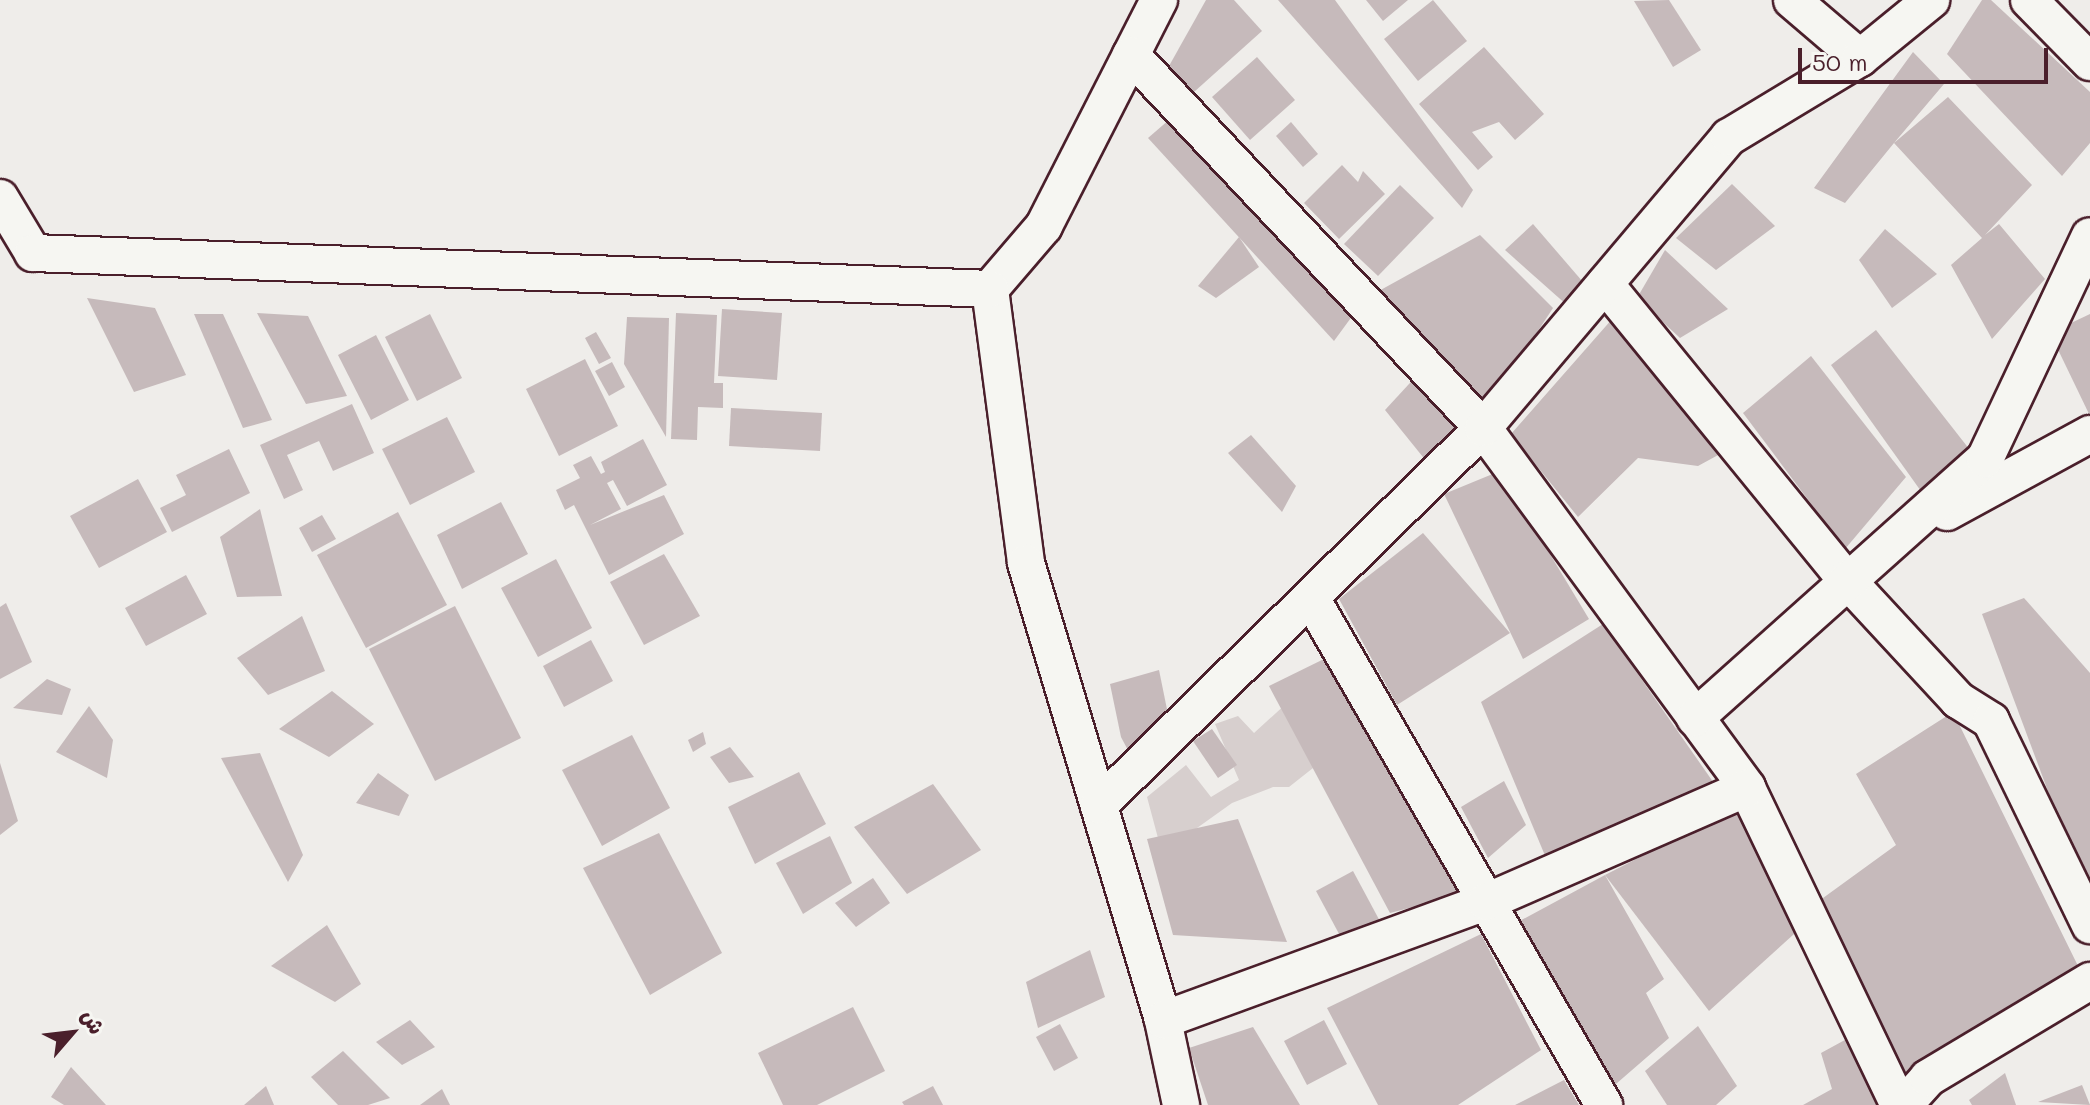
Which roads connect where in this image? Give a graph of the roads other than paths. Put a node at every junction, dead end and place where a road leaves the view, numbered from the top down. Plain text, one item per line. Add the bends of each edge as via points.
1 (1159, 0) edge
2 (1792, 0) edge
3 (1931, 0) edge
4 (2029, 0) edge
5 (1131, 55) junction
6 (1860, 58) junction
7 (2090, 62) edge
8 (0, 198) edge
9 (2090, 236) edge
10 (1605, 284) junction
11 (990, 289) junction
12 (1483, 428) junction
13 (2090, 434) edge
14 (1897, 539) junction
15 (1846, 579) junction
16 (1311, 598) junction
17 (1695, 718) junction
18 (1747, 788) junction
19 (1099, 805) junction
20 (1486, 902) junction
21 (2090, 925) edge
22 (2090, 981) edge
23 (1163, 1020) junction
24 (1181, 1105) edge
25 (1604, 1105) edge
26 (1901, 1105) edge

1 - 5 street
2 - 6 street
3 - 6 street
4 - 7 street
5 - 11 street via 1044,226
5 - 12 street
6 - 10 street via 1729,137
8 - 11 street via 33,253
9 - 14 street via 1985,459
10 - 12 street
10 - 15 street
11 - 19 street via 1026,563
12 - 16 street
12 - 17 street
13 - 14 street
14 - 15 street
15 - 17 street
15 - 21 street via 1958,700 1991,721
16 - 19 street
16 - 20 street
17 - 18 street
18 - 20 street
18 - 26 street
19 - 23 street
20 - 23 street
20 - 25 street
22 - 26 street via 1928,1078
23 - 24 street

